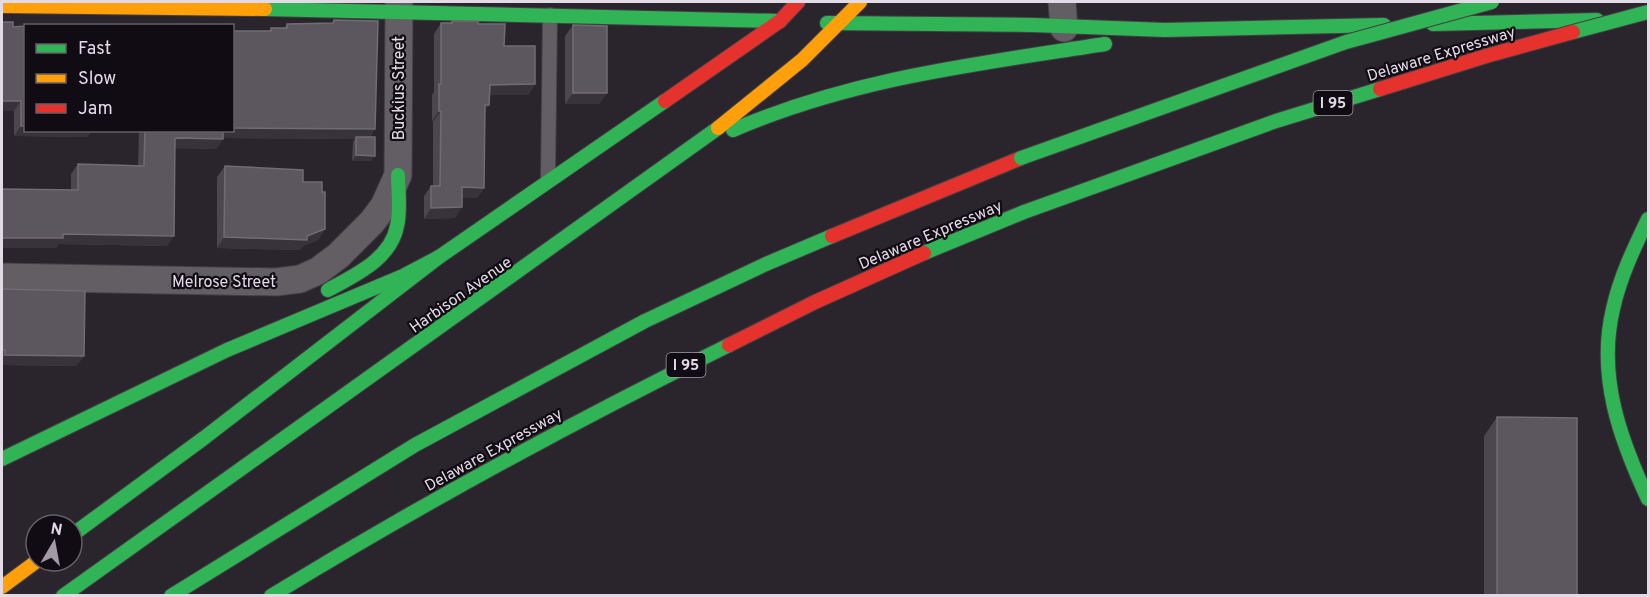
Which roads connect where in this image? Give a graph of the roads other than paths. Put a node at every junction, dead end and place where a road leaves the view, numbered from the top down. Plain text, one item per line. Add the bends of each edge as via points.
1 (699, 2) edge
2 (798, 2) edge
3 (860, 2) edge
4 (1492, 2) edge
5 (2, 6) edge
6 (399, 6) edge
7 (1523, 12) edge
8 (1648, 12) edge
9 (550, 15) junction
10 (1063, 15) edge
11 (1648, 18) edge
12 (698, 19) junction
13 (780, 21) junction
14 (841, 23) junction
15 (1187, 30) junction
16 (695, 146) junction
17 (398, 175) junction
18 (548, 181) junction
19 (1648, 219) edge
20 (439, 257) junction
21 (2, 278) edge
22 (227, 350) junction
23 (2, 459) edge
24 (1648, 499) edge
25 (84, 527) edge
26 (24, 571) edge
27 (2, 588) edge
28 (63, 596) edge
29 (171, 596) edge
30 (271, 596) edge

1 - 12 lane
2 - 13 main road
3 - 14 main road, Harbison Avenue
4 - 29 main road, bridge via 1346,42 1021,158 766,264 645,321 416,445
5 - 6 main road
6 - 9 main road
6 - 17 street, Buckius Street
7 - 11 main road
7 - 15 main road
8 - 30 main road, Delaware Expressway / I 95, bridge via 1486,56 1276,121 1024,212 906,261 712,351 610,404 359,542
9 - 12 main road
9 - 18 lane
10 - 14 main road via 1033,25
10 - 15 main road
12 - 13 main road
13 - 14 main road
13 - 18 main road
14 - 16 main road, Harbison Avenue via 750,104
15 - 16 main road via 864,86 772,113
16 - 28 main road, Harbison Avenue
17 - 21 street, Melrose Street via 384,206 356,239 318,271 300,279 276,282
17 - 22 main road via 397,228 377,260
18 - 20 main road
19 - 24 main road via 1627,262 1610,322 1608,368 1615,419
20 - 22 main road
20 - 25 main road
22 - 23 main road
26 - 27 main road

